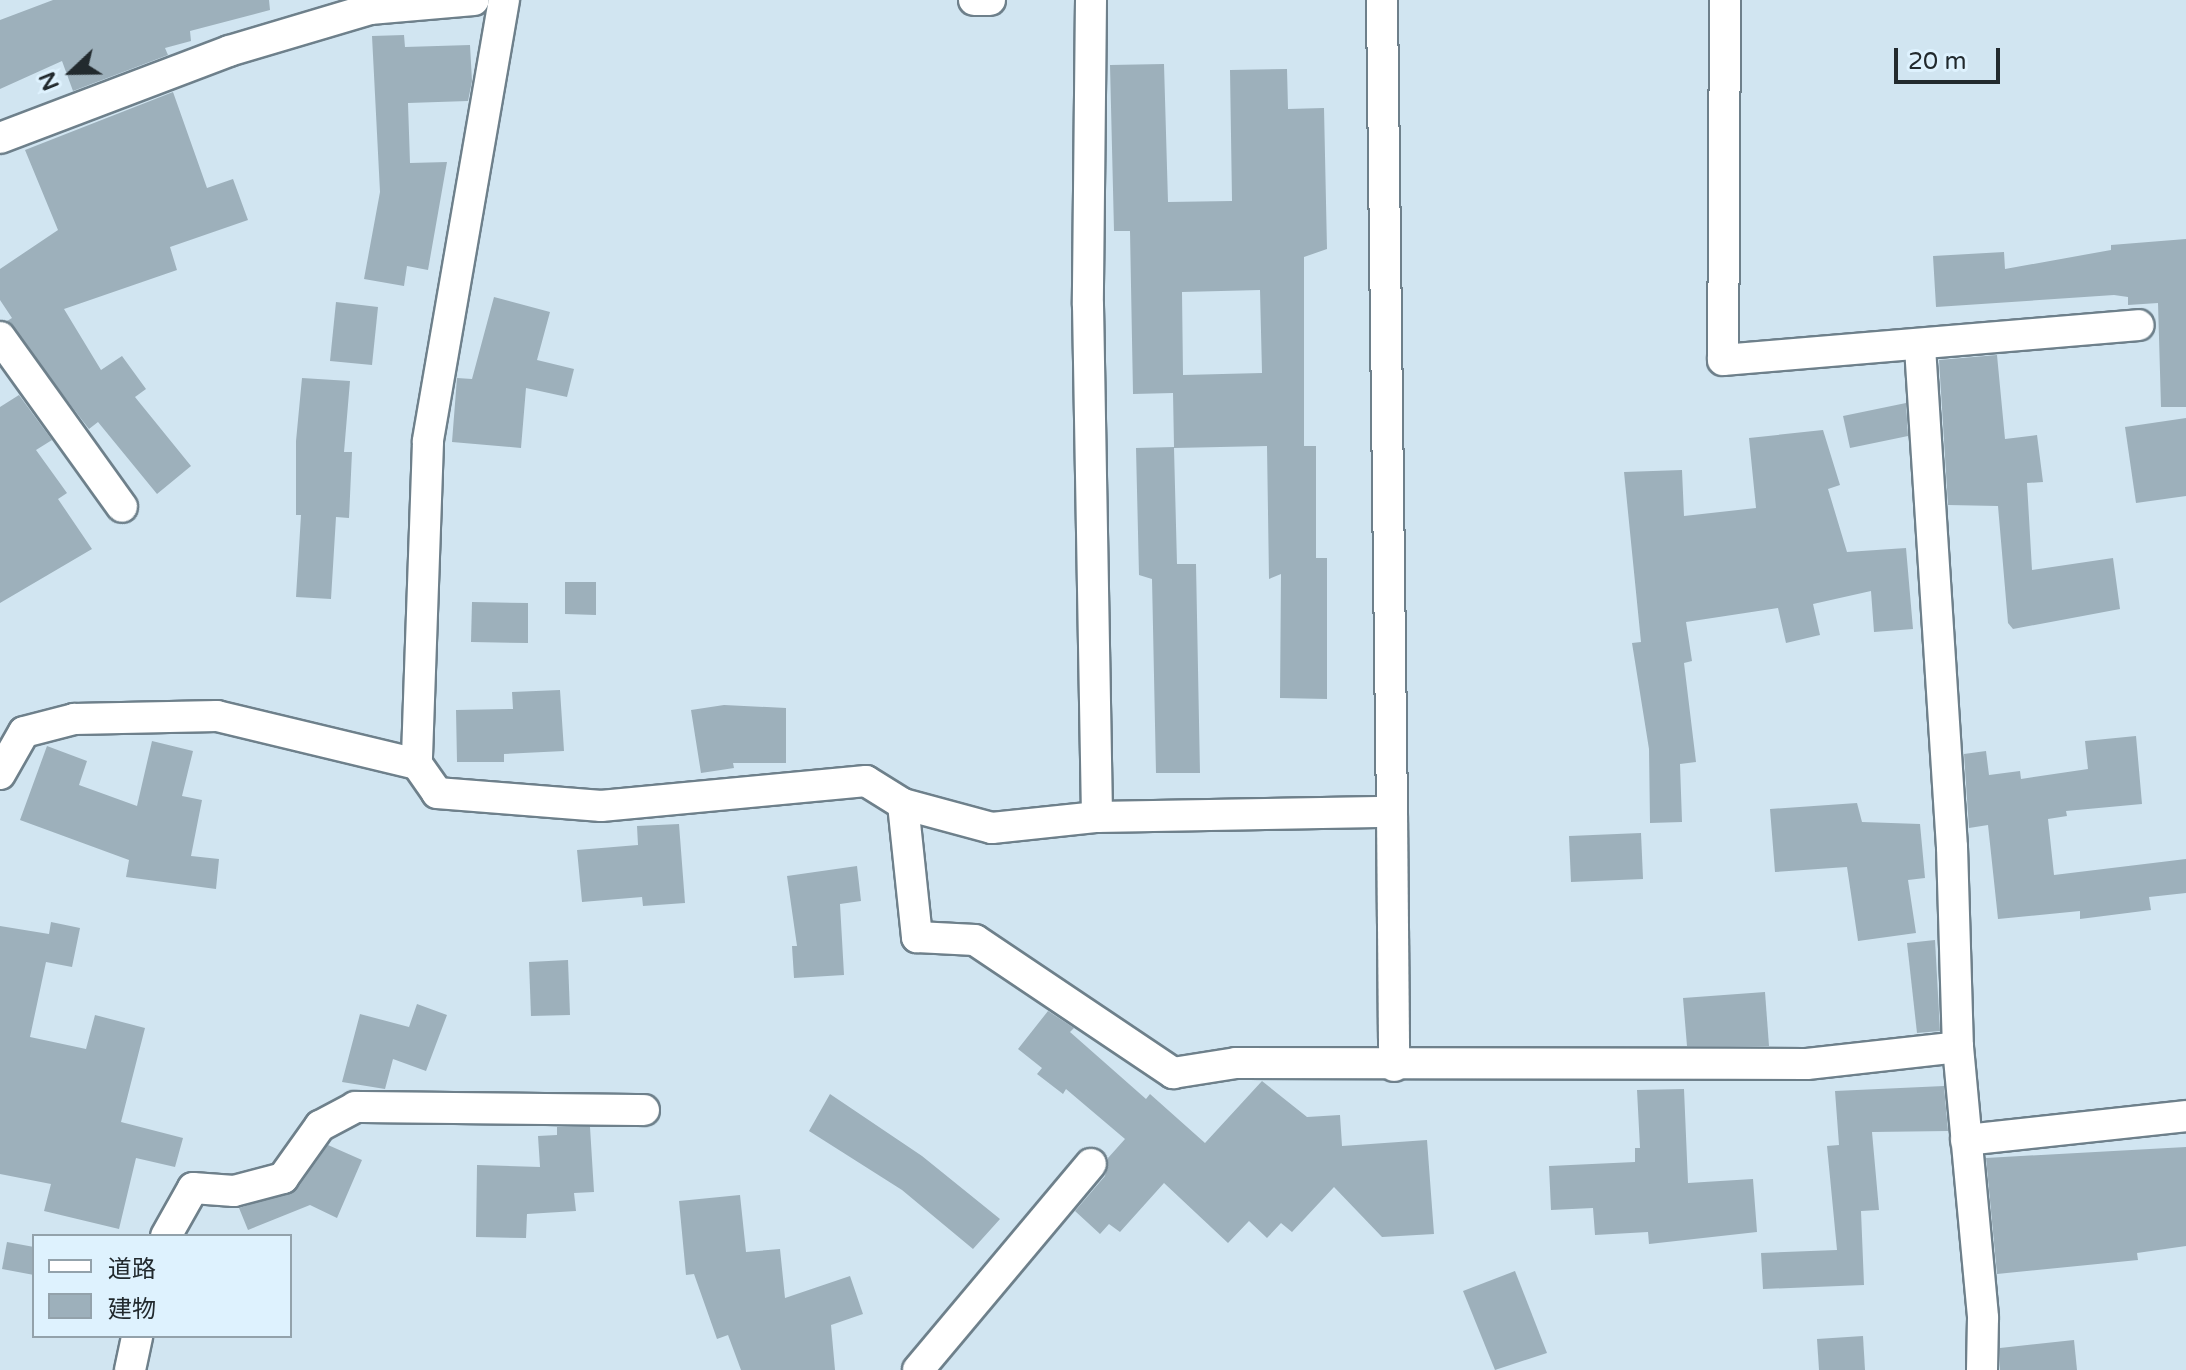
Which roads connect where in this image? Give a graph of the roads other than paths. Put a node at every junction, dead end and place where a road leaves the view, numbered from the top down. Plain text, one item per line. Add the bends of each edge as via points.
1 (474, 0) edge
2 (504, 0) edge
3 (974, 0) edge
4 (990, 0) edge
5 (1091, 0) edge
6 (1382, 0) edge
7 (1725, 0) edge
8 (0, 138) edge
9 (2139, 325) dead end
10 (0, 337) edge
11 (1920, 347) junction
12 (122, 507) dead end
13 (417, 764) junction
14 (0, 774) edge
15 (903, 804) junction
16 (1392, 812) junction
17 (1097, 817) junction
18 (1958, 1047) junction
19 (1394, 1066) junction
20 (644, 1110) dead end
21 (2186, 1116) edge
22 (1966, 1140) junction
23 (1091, 1164) dead end
24 (167, 1234) edge
25 (137, 1338) edge
26 (130, 1370) edge
27 (918, 1370) edge
28 (1982, 1370) edge

1 - 8 street via 370,9 215,56
2 - 13 street via 428,442
3 - 4 street
5 - 17 street via 1088,305
6 - 16 street
7 - 11 street via 1723,360
9 - 11 street
10 - 12 street
11 - 18 street via 1952,847
13 - 14 street via 217,716 74,719 24,732
13 - 15 street via 437,793 601,806 866,781
15 - 17 street via 992,828
15 - 19 street via 917,937 975,940 1173,1073 1236,1063
16 - 17 street
16 - 19 street
18 - 19 street via 1807,1064
18 - 22 street
20 - 24 street via 355,1107 320,1126 283,1178 234,1191 193,1188
21 - 22 street
22 - 28 street via 1983,1318
23 - 27 street
25 - 26 street

